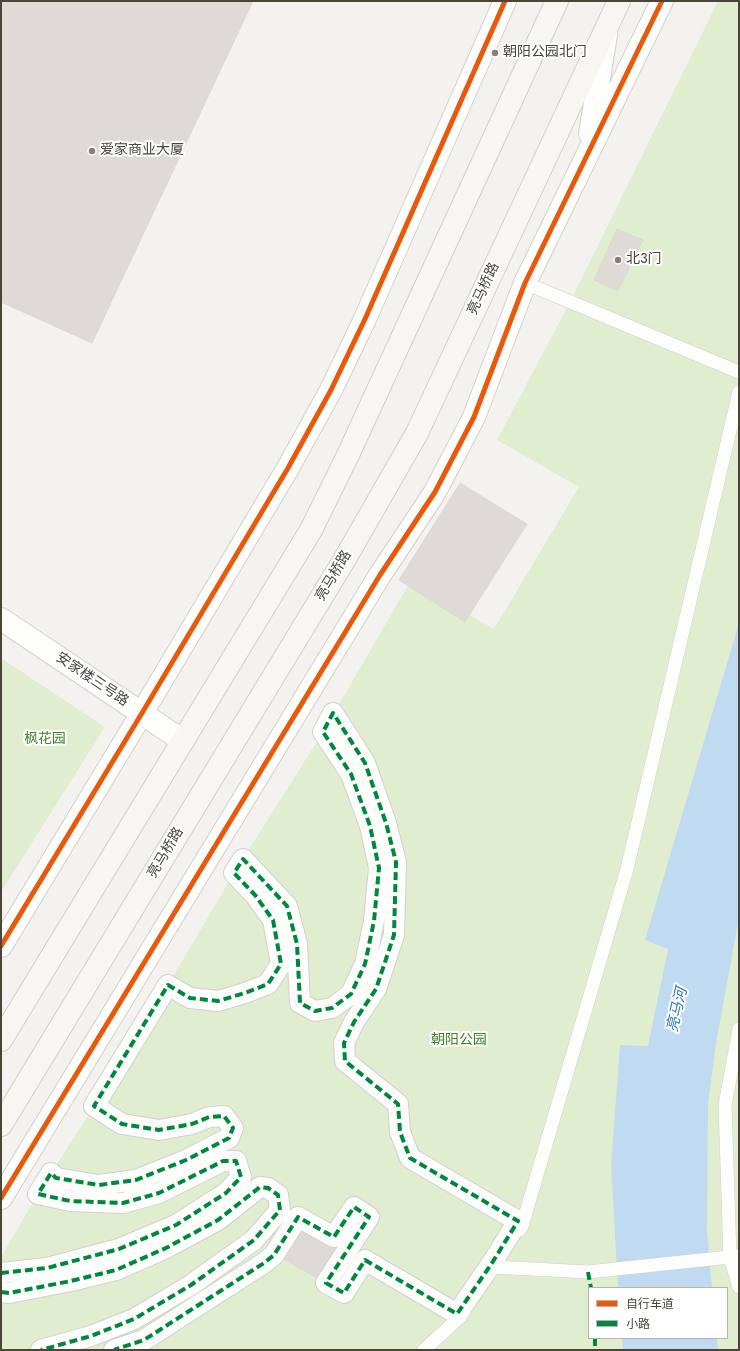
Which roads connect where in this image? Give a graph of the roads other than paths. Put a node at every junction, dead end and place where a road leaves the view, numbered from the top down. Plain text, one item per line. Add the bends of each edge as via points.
1 (505, 1) edge
2 (557, 1) edge
3 (619, 1) edge
4 (662, 1) edge
5 (607, 27) junction
6 (587, 156) junction
7 (525, 283) junction
8 (739, 372) edge
9 (739, 392) edge
10 (1, 619) edge
11 (142, 713) junction
12 (183, 741) junction
13 (1, 946) edge
14 (739, 1029) edge
15 (1, 1040) edge
16 (1, 1125) edge
17 (1, 1198) edge
18 (735, 1256) edge
19 (494, 1267) junction
20 (1, 1273) edge
21 (739, 1287) edge
22 (1, 1292) edge
23 (41, 1350) edge
24 (114, 1350) edge
25 (424, 1350) edge

1 - 11 street via 365,319 330,390 288,468
2 - 12 main road via 352,447 311,530
3 - 5 main road, 亮马桥路
4 - 6 street
5 - 6 street
5 - 16 main road, 亮马桥路 via 417,433 346,557
6 - 7 street
7 - 8 lane
7 - 17 street via 474,417 435,492 380,575
9 - 19 lane via 627,869 522,1226
10 - 11 street, 安家楼三号路
11 - 12 street, 安家楼三号路
11 - 13 street
12 - 15 main road
14 - 18 lane via 725,1105
18 - 19 lane via 588,1272
18 - 21 lane
19 - 25 lane via 461,1316
20 - 24 street via 47,1268 119,1249 176,1225 226,1193 242,1177 236,1161 223,1161 159,1193 123,1203 70,1201 38,1194 51,1173 56,1178 100,1186 136,1180 186,1160 229,1138 234,1128 224,1116 209,1117 192,1124 158,1130 122,1124 94,1106 168,985 190,998 218,1001 268,984 281,964 273,920 255,895 234,873 243,859 287,906 297,944 300,1003 315,1011 332,1008 351,994 365,964 374,920 378,868 370,826 351,774 323,732 333,713 365,763 386,823 396,862 394,935 376,989 354,1022 344,1043 345,1061 398,1104 400,1132 410,1158 518,1221 457,1314 365,1260 344,1293 326,1282 369,1217 354,1207 334,1237 298,1217 274,1255 144,1340
22 - 23 street via 9,1293 116,1270 166,1248 218,1220 260,1188 268,1188 278,1196 280,1210 254,1240 191,1285 134,1319 91,1336

